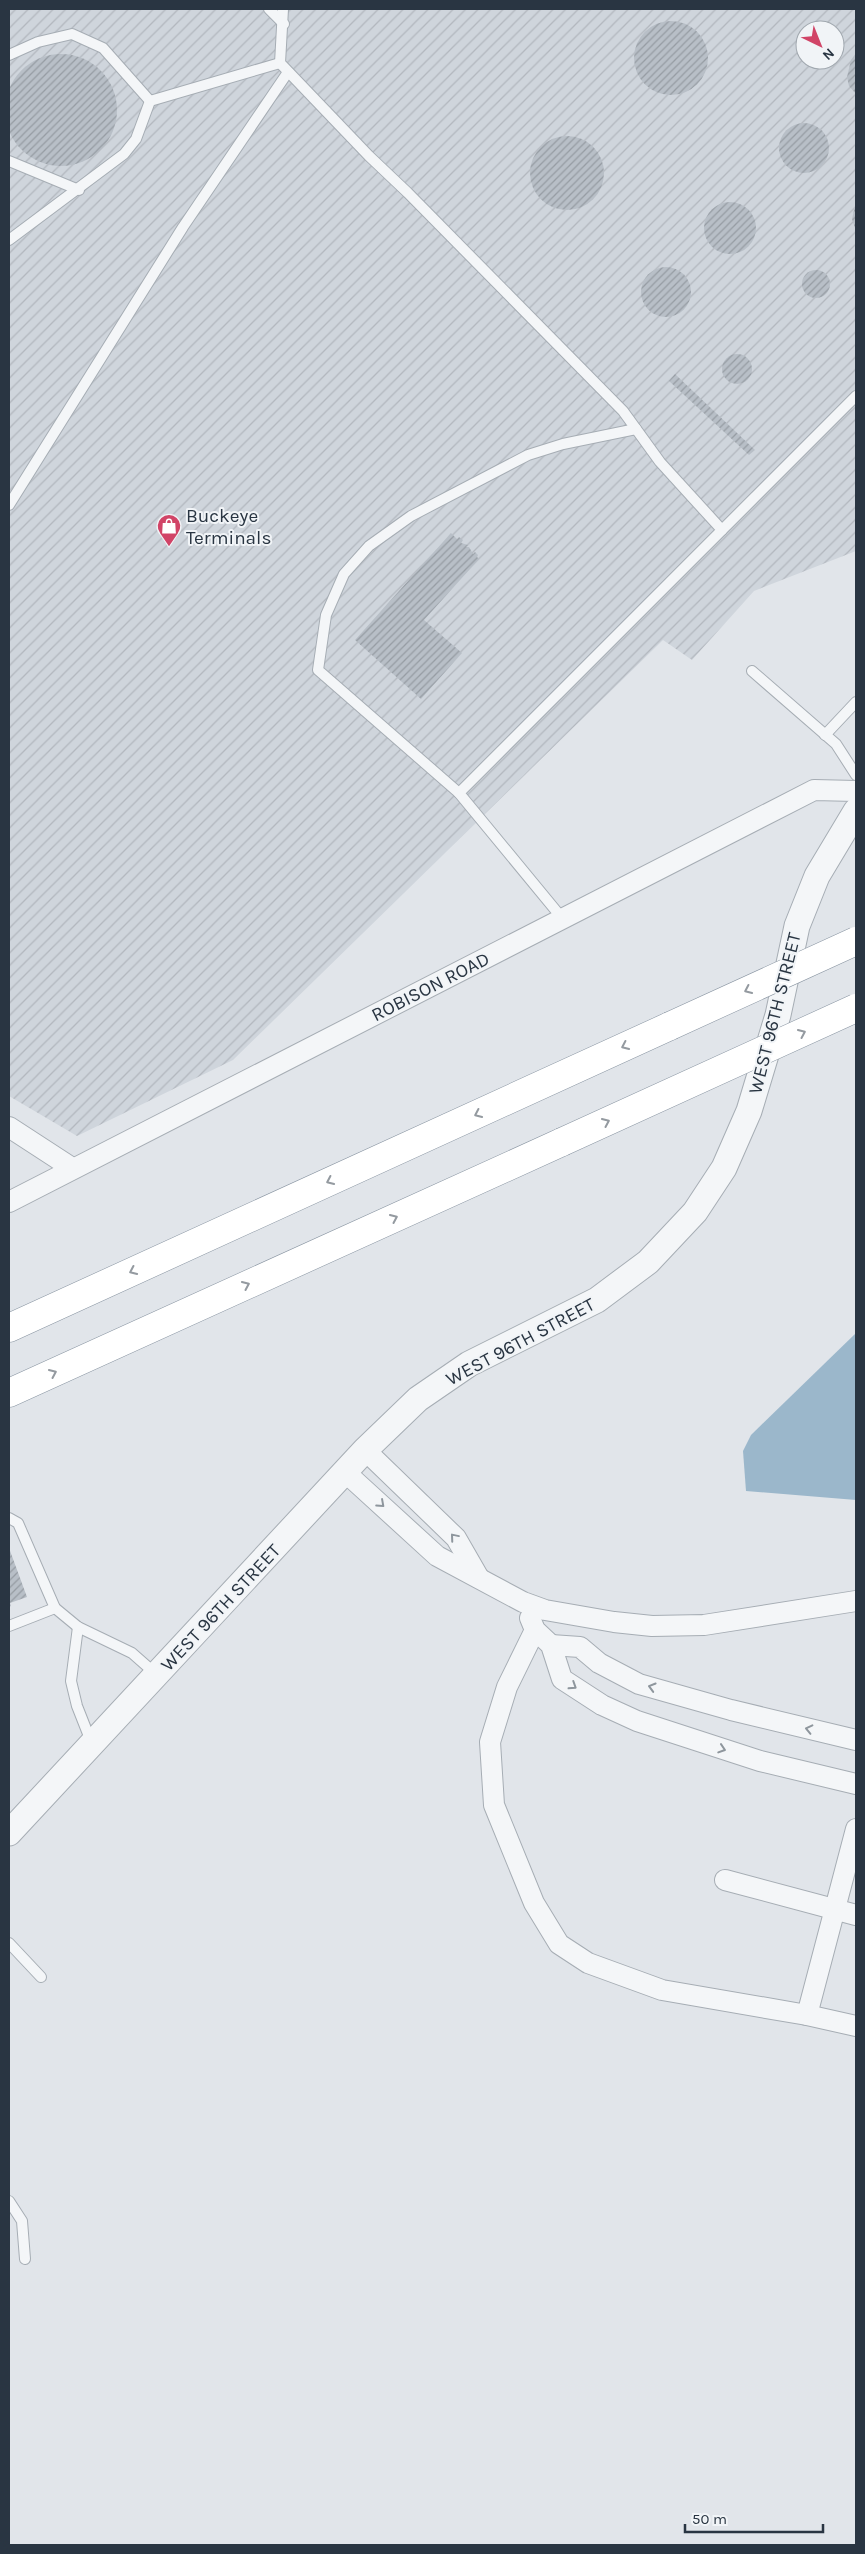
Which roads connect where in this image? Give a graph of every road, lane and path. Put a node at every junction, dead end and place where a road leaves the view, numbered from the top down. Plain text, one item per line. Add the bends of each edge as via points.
1 (269, 9) edge
2 (283, 9) edge
3 (284, 24) junction
4 (9, 55) edge
5 (280, 63) junction
6 (288, 72) junction
7 (150, 101) junction
8 (9, 161) edge
9 (79, 190) junction
10 (9, 240) edge
11 (856, 396) edge
12 (636, 428) junction
13 (9, 505) edge
14 (722, 530) junction
15 (752, 671) dead end
16 (856, 702) edge
17 (825, 735) junction
18 (856, 775) edge
19 (856, 791) edge
20 (459, 793) junction
21 (856, 811) edge
22 (562, 918) junction
23 (856, 941) edge
24 (856, 1008) edge
25 (9, 1127) edge
26 (72, 1168) junction
27 (9, 1202) edge
28 (9, 1328) edge
29 (9, 1393) edge
30 (365, 1450) junction
31 (345, 1472) junction
32 (9, 1518) edge
33 (479, 1578) junction
34 (856, 1601) edge
35 (523, 1602) junction
36 (55, 1608) junction
37 (9, 1626) edge
38 (78, 1627) junction
39 (535, 1630) junction
40 (551, 1645) junction
41 (157, 1675) junction
42 (856, 1740) edge
43 (92, 1745) junction
44 (856, 1784) edge
45 (856, 1829) edge
46 (9, 1834) edge
47 (725, 1880) dead end
48 (835, 1910) junction
49 (856, 1916) edge
50 (9, 1943) edge
51 (41, 1977) dead end
52 (807, 2014) junction
53 (856, 2026) edge
54 (9, 2201) edge
55 (25, 2259) dead end

1 - 3 lane
2 - 3 lane
3 - 5 lane
4 - 7 lane via 38,42 72,34 103,48
5 - 6 lane
5 - 7 lane
6 - 12 lane via 623,411
6 - 13 lane via 183,227
7 - 9 lane via 136,139 124,154
8 - 9 lane
9 - 10 lane
11 - 14 lane
12 - 14 lane via 660,462
12 - 20 lane via 528,455 410,516 369,546 344,574 326,615 318,670
14 - 20 lane
15 - 17 lane
16 - 17 lane
17 - 18 lane via 836,744
19 - 22 street, ROBISON ROAD via 814,790
20 - 22 lane
21 - 30 street, WEST 96TH STREET via 817,876 797,926 778,1015 749,1112 724,1168 695,1212 648,1262 597,1300 469,1364 418,1399
22 - 26 street, ROBISON ROAD
23 -> 28 highway, bridge
29 -> 24 highway, bridge
25 - 26 street
26 - 27 street, ROBISON ROAD
30 - 31 street, WEST 96TH STREET
33 -> 30 street via 456,1538
31 -> 33 street via 437,1556
31 - 41 street, WEST 96TH STREET
32 - 36 lane via 18,1523
33 - 35 street
34 - 35 street via 720,1623 679,1626 614,1622 545,1610
35 - 39 street
36 - 37 lane
36 - 38 lane
38 - 41 lane via 132,1654
38 - 43 lane via 72,1681 77,1706
39 - 40 street
39 - 52 street via 506,1687 490,1742 494,1805 534,1903 559,1944 588,1964 662,1990
42 -> 40 street via 639,1684 599,1663 580,1647
40 -> 44 street via 562,1679 602,1705 637,1721 760,1761
41 - 43 street, WEST 96TH STREET
43 - 46 street, WEST 96TH STREET
45 - 48 street
47 - 48 street
48 - 49 street
48 - 52 street
50 - 51 lane
52 - 53 street
54 - 55 lane via 22,2222

